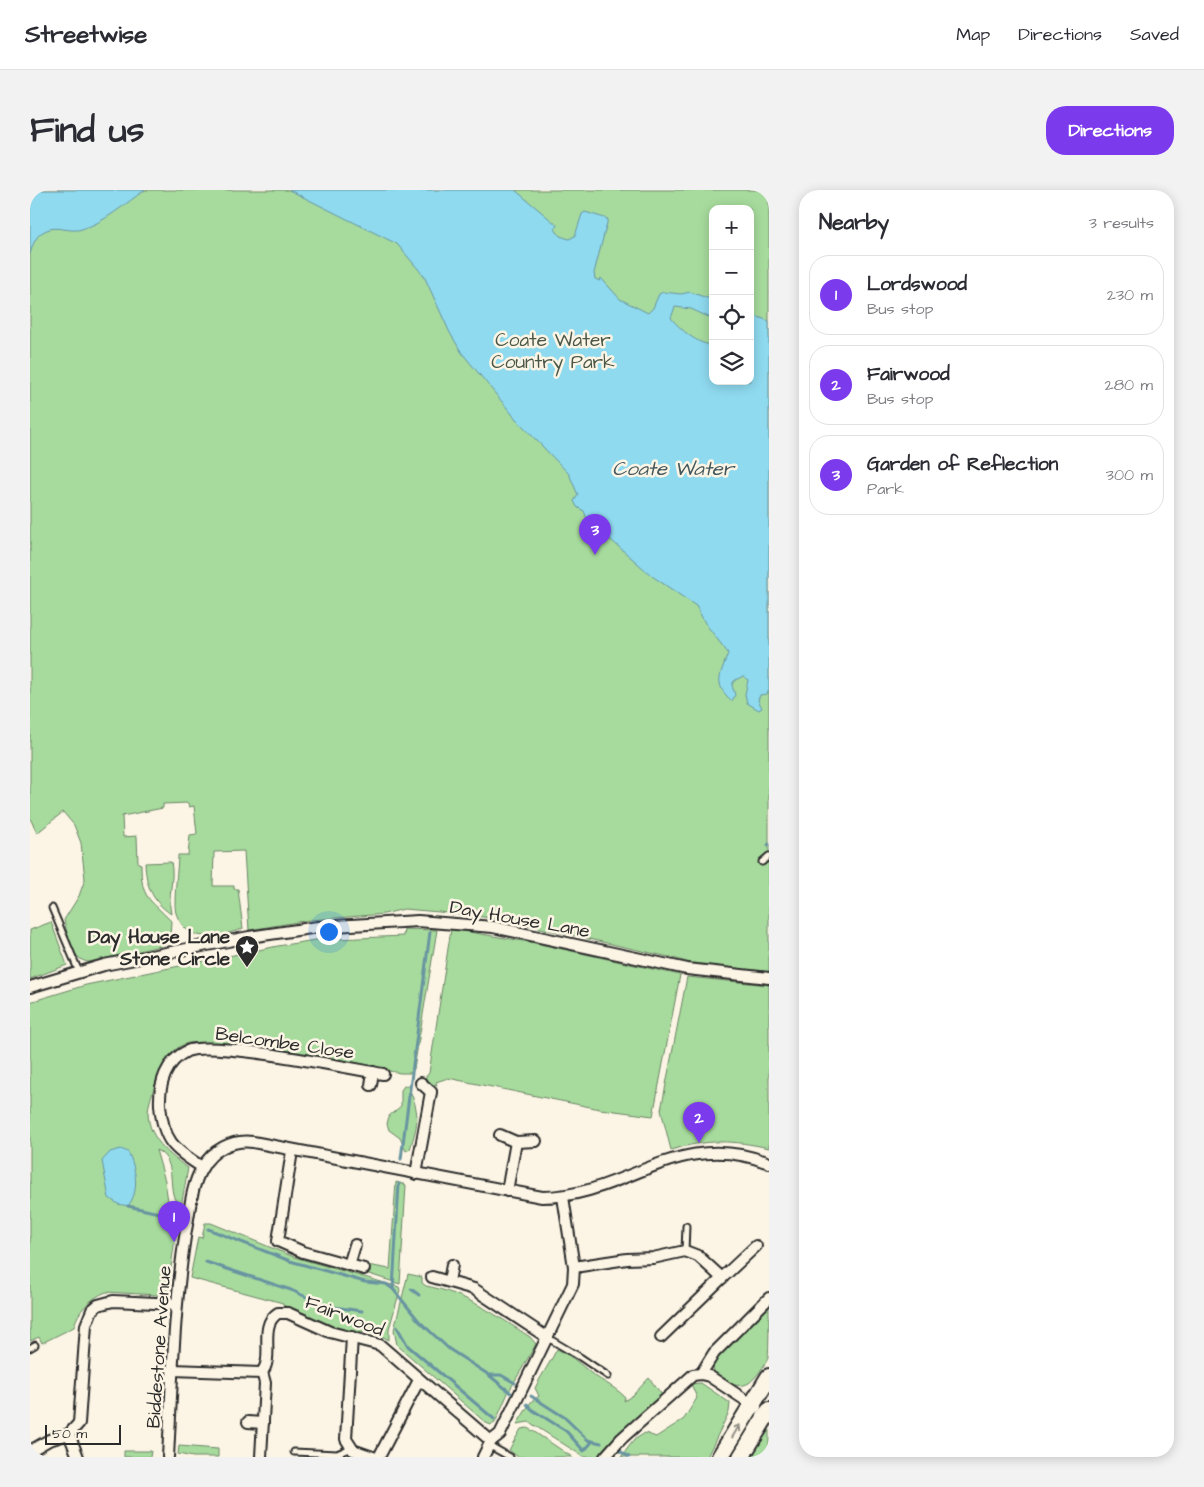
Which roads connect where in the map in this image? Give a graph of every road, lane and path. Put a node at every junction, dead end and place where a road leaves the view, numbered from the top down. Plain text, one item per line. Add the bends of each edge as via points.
1 (769, 856) edge
2 (762, 862) dead end
3 (52, 908) dead end
4 (79, 972) junction
5 (769, 978) edge
6 (30, 987) edge
7 (421, 1083) dead end
8 (372, 1084) dead end
9 (500, 1135) dead end
10 (516, 1142) junction
11 (536, 1142) dead end
12 (292, 1151) junction
13 (769, 1163) edge
14 (202, 1167) junction
15 (416, 1174) junction
16 (507, 1191) junction
17 (563, 1196) junction
18 (686, 1226) dead end
19 (355, 1245) dead end
20 (756, 1246) dead end
21 (685, 1251) junction
22 (349, 1265) junction
23 (452, 1266) dead end
24 (574, 1267) junction
25 (364, 1269) dead end
26 (432, 1277) dead end
27 (722, 1278) junction
28 (449, 1280) junction
29 (769, 1298) edge
30 (176, 1304) junction
31 (352, 1336) junction
32 (661, 1337) dead end
33 (548, 1338) junction
34 (36, 1345) dead end
35 (30, 1348) edge
36 (172, 1370) junction
37 (262, 1372) junction
38 (701, 1374) junction
39 (608, 1376) dead end
40 (769, 1377) edge
41 (419, 1380) junction
42 (752, 1404) junction
43 (769, 1409) edge
44 (248, 1422) dead end
45 (263, 1423) junction
46 (69, 1434) junction
47 (490, 1444) junction
48 (351, 1448) junction
49 (30, 1451) edge
50 (294, 1452) dead end
51 (78, 1457) edge
52 (168, 1457) edge
53 (261, 1457) edge
54 (373, 1457) edge
55 (379, 1457) edge
56 (483, 1457) edge
57 (510, 1457) edge
58 (605, 1457) edge
59 (720, 1457) edge
60 (741, 1457) edge

1 - 2 lane
3 - 4 lane
4 - 5 street, Day House Lane via 143,956 291,930 433,920 493,927 687,969
4 - 6 street, Day House Lane
7 - 15 street via 434,1090
8 - 14 street, Belcombe Close via 378,1073 238,1052 197,1049 182,1054 167,1069 162,1080 162,1126 174,1148
9 - 10 street
10 - 11 street
10 - 16 street
12 - 14 street, Biddestone Avenue via 238,1142 217,1151
12 - 15 street, Biddestone Avenue
12 - 22 street via 278,1241
13 - 17 street, Biddestone Avenue via 738,1154 686,1155 578,1194
14 - 30 street, Biddestone Avenue via 190,1210
15 - 16 street, Biddestone Avenue
16 - 17 street, Biddestone Avenue via 542,1197
17 - 24 street
18 - 21 lane
19 - 22 street
20 - 27 street
21 - 24 street
21 - 27 street via 698,1256
22 - 25 street
23 - 28 street
24 - 33 street via 571,1291
26 - 28 street
27 - 32 street
28 - 33 street via 478,1292
29 - 38 street via 714,1353
30 - 36 street, Biddestone Avenue
30 - 46 street via 113,1301 92,1310 86,1325 79,1423
31 - 37 street, Fairwood via 330,1332 288,1313 278,1313 268,1327
31 - 41 street, Fairwood via 380,1345
31 - 48 street via 346,1431
33 - 39 lane
33 - 47 street via 500,1434
34 - 35 lane
36 - 37 street
36 - 52 street, Biddestone Avenue
37 - 45 street via 265,1383
38 - 42 street
38 - 58 street via 684,1380
40 - 42 main road
41 - 47 street, Fairwood
41 - 55 street
42 - 43 street
59 -> 42 main road
43 - 60 main road
44 - 45 street
45 - 53 street
46 - 49 street via 48,1440
46 - 51 street
47 - 56 street
47 - 57 lane
48 - 50 lane via 337,1454
48 - 54 street

